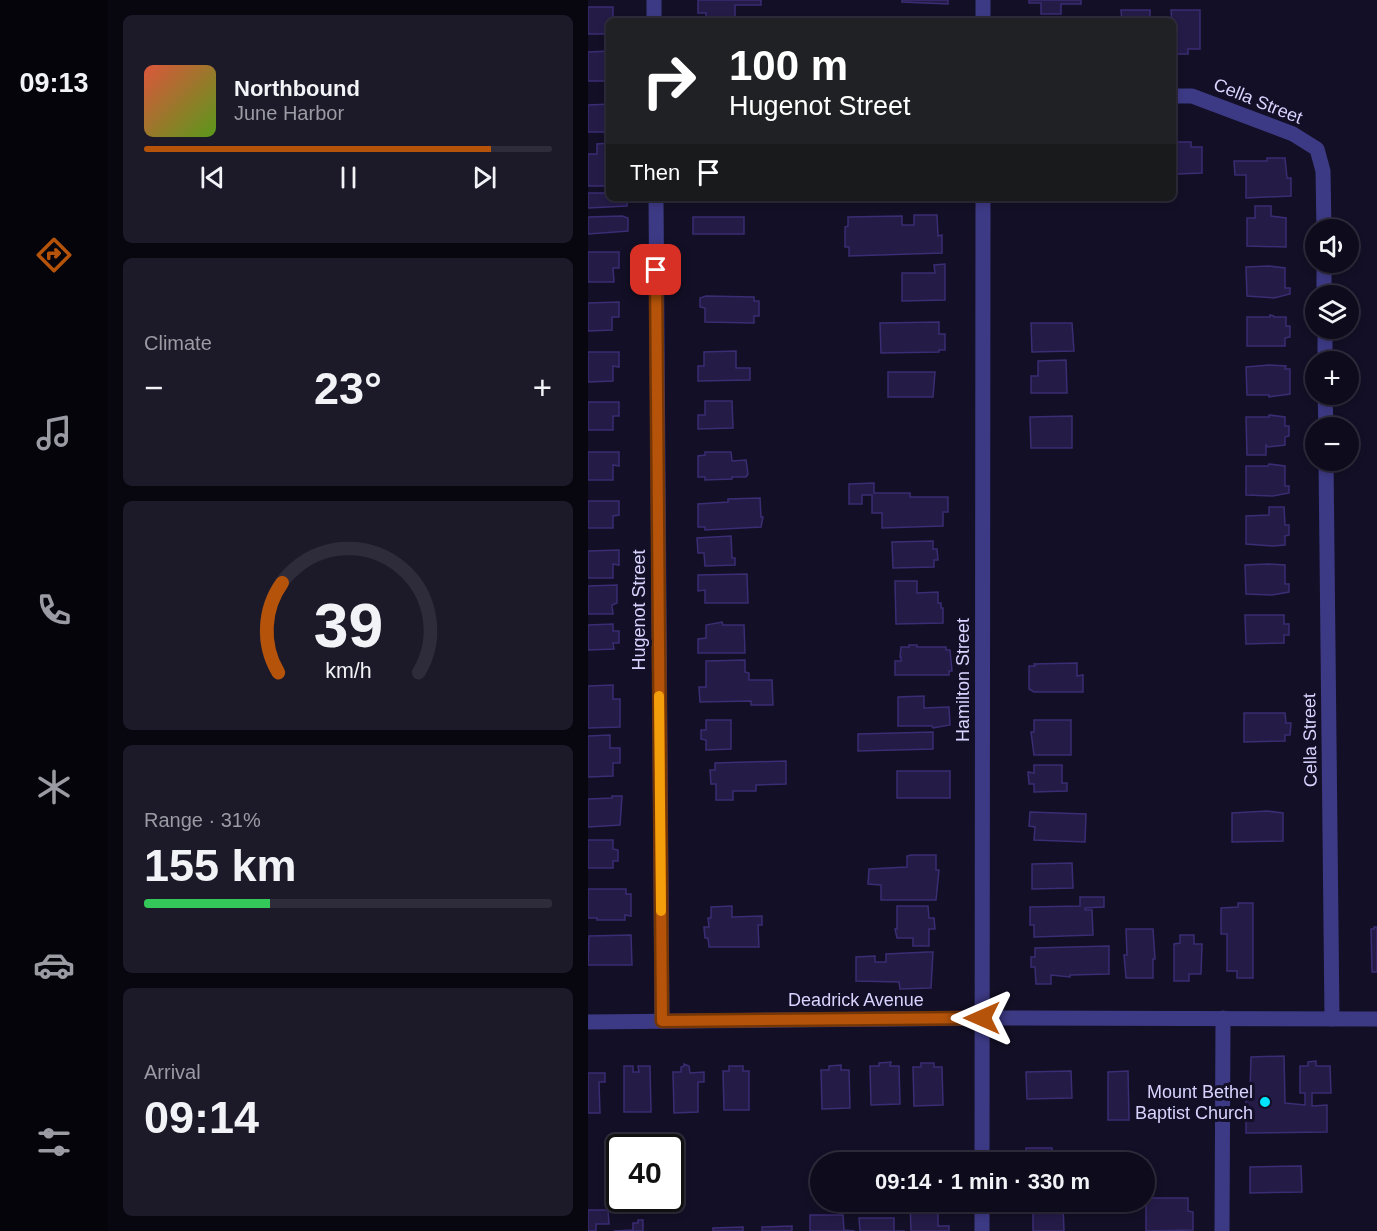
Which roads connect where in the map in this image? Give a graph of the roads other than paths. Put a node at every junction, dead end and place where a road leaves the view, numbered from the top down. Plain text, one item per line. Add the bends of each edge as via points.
1 (654, 0) edge
2 (983, 0) edge
3 (654, 18) edge
4 (983, 18) edge
5 (1176, 96) edge
6 (656, 201) edge
7 (983, 201) edge
8 (1324, 219) edge
9 (1326, 471) edge
10 (982, 1018) junction
11 (1222, 1018) junction
12 (1332, 1019) junction
13 (1377, 1019) edge
14 (662, 1021) junction
15 (588, 1022) edge
16 (982, 1152) edge
17 (982, 1212) edge
18 (982, 1231) edge
19 (1222, 1231) edge

1 - 3 street
2 - 4 street
5 - 8 street, Cella Street via 1192,96 1293,134 1317,149 1323,171
6 - 14 street, Hugenot Street
7 - 10 street, Hamilton Street
9 - 12 street, Cella Street
10 - 11 street, Deadrick Avenue
10 - 14 street, Deadrick Avenue
10 - 16 street, Hamilton Street
11 - 12 street, Deadrick Avenue
11 - 19 street
12 - 13 street, Deadrick Avenue
14 - 15 street, Deadrick Avenue
17 - 18 street

